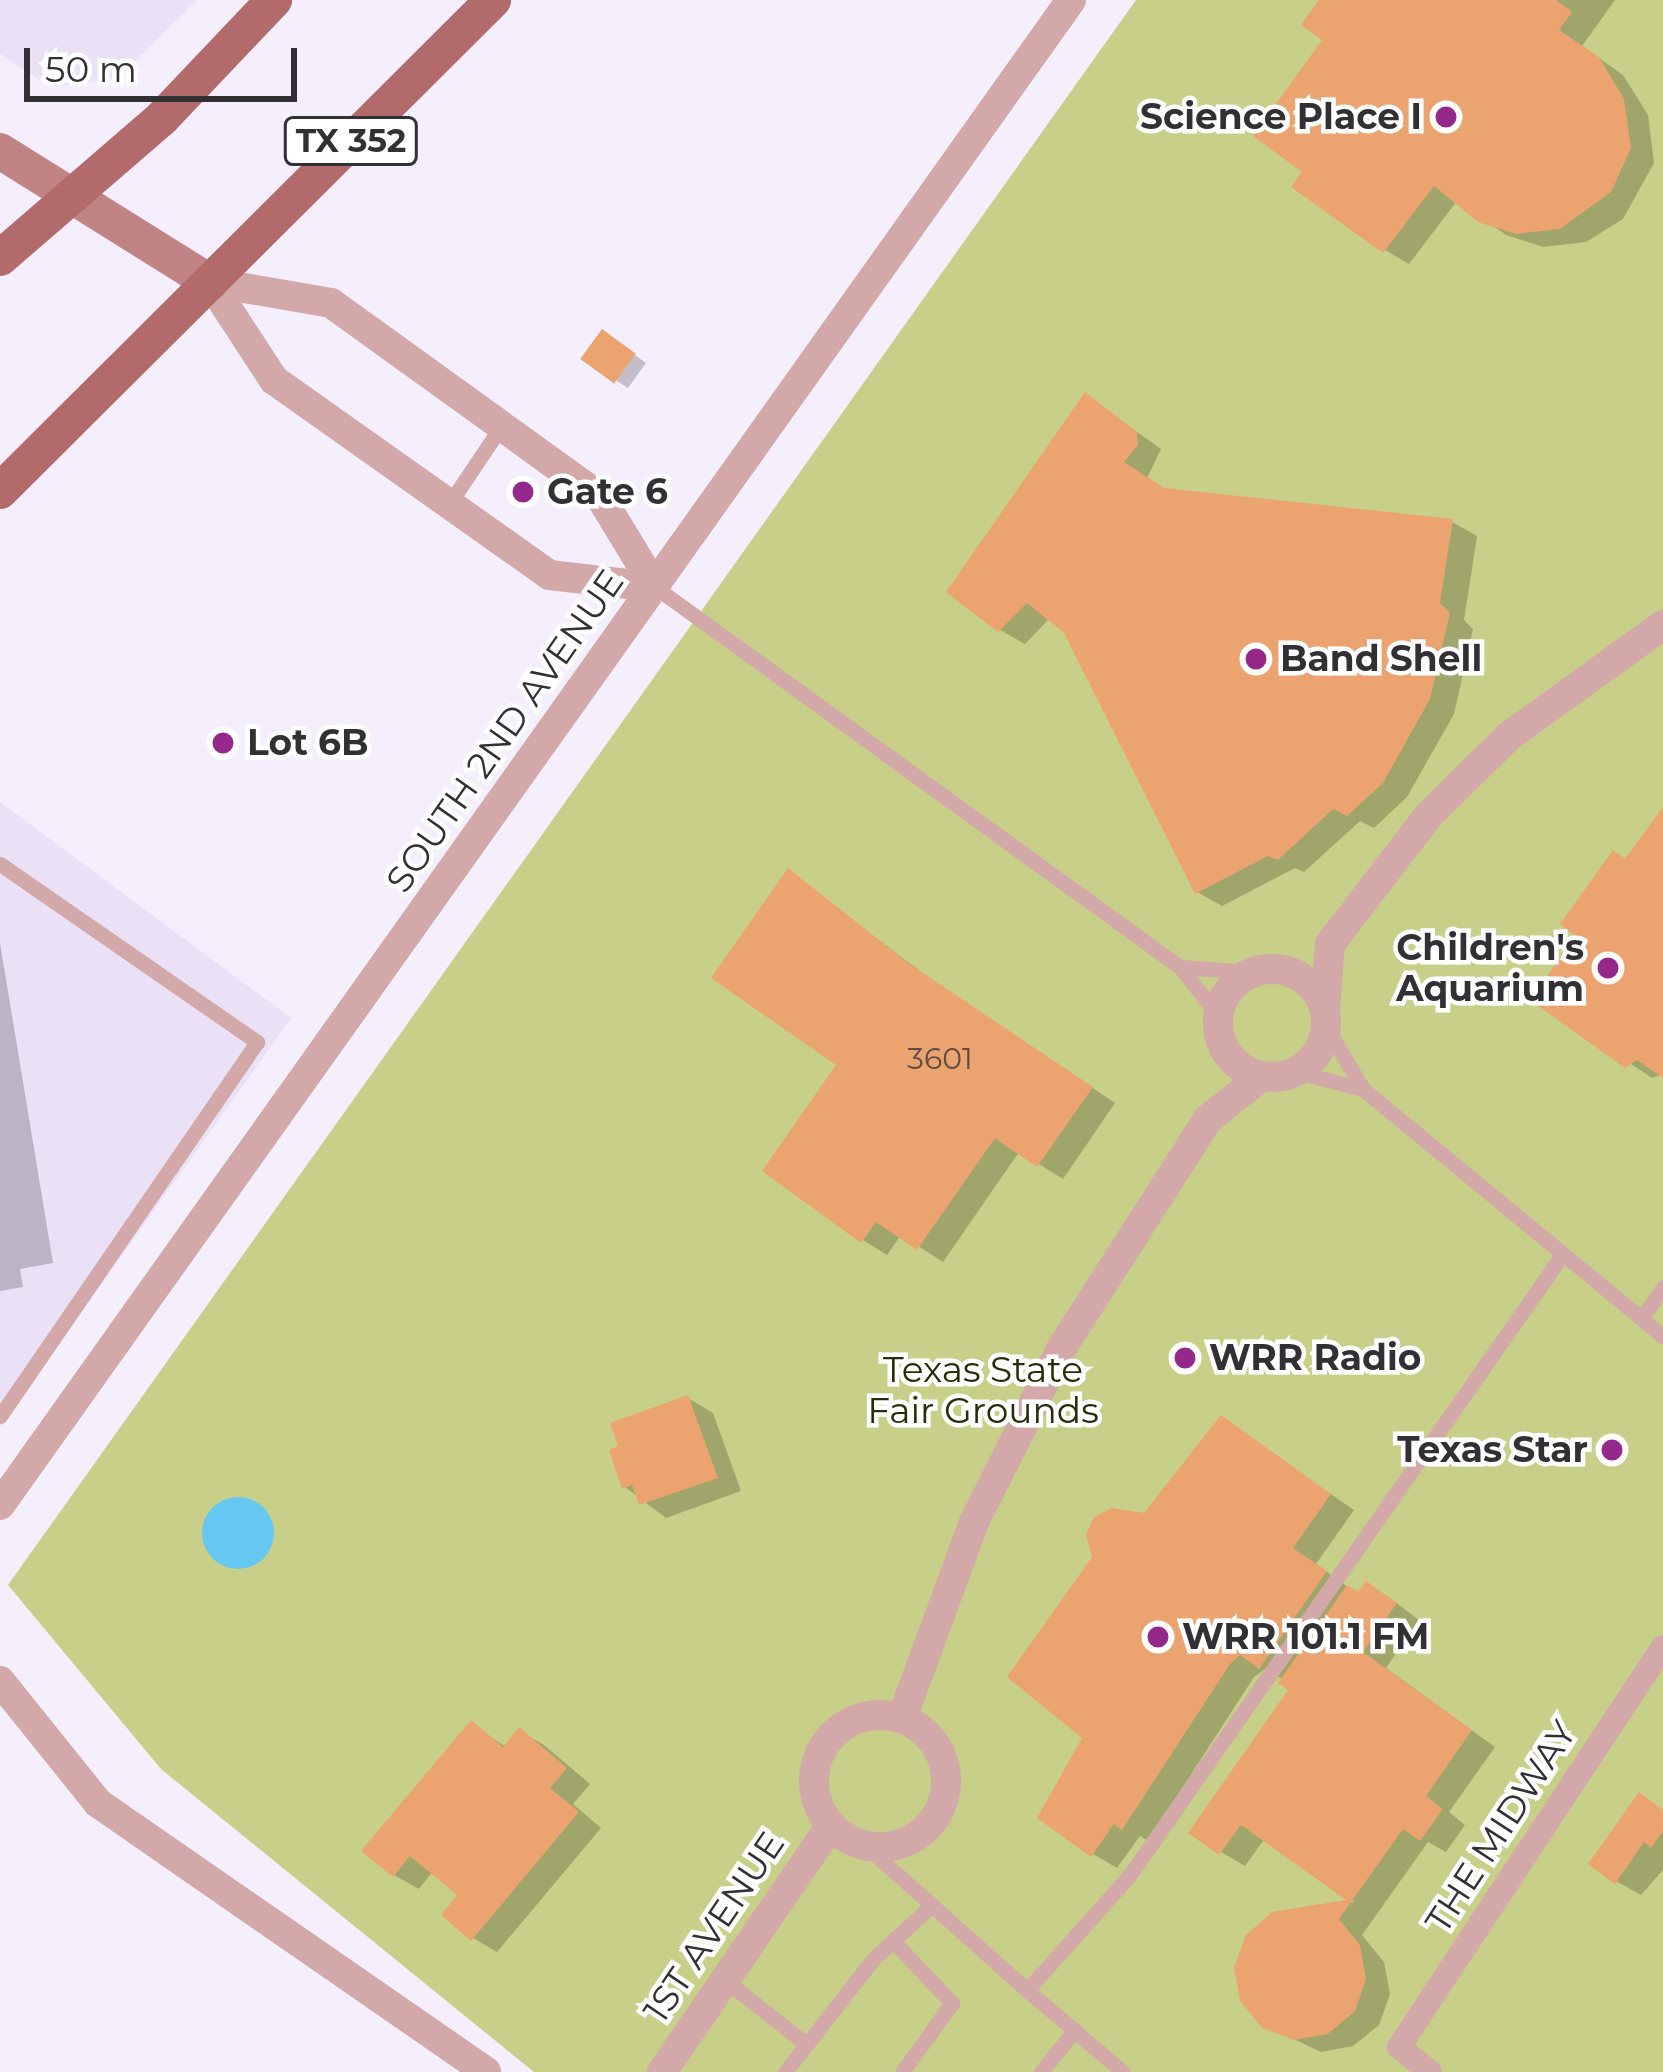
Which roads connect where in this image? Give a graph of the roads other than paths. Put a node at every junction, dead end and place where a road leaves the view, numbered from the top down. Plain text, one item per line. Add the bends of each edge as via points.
1 (274, 0) edge
2 (493, 0) edge
3 (1071, 0) edge
4 (0, 151) edge
5 (70, 198) junction
6 (0, 258) edge
7 (210, 282) junction
8 (502, 424) junction
9 (0, 491) edge
10 (449, 504) junction
11 (655, 587) junction
12 (1663, 625) edge
13 (0, 864) edge
14 (1330, 944) junction
15 (1180, 967) junction
16 (1262, 970) junction
17 (1326, 1018) junction
18 (1220, 1029) junction
19 (1297, 1072) junction
20 (1261, 1077) junction
21 (1363, 1089) junction
22 (1208, 1119) junction
23 (1560, 1258) junction
24 (1663, 1287) edge
25 (1641, 1319) junction
26 (1663, 1336) edge
27 (0, 1416) edge
28 (0, 1505) edge
29 (1663, 1647) edge
30 (0, 1681) edge
31 (902, 1718) junction
32 (830, 1827) junction
33 (868, 1848) junction
34 (932, 1905) junction
35 (893, 1941) junction
36 (725, 1980) junction
37 (1027, 1990) junction
38 (1075, 2030) junction
39 (806, 2044) junction
40 (486, 2072) edge
41 (662, 2072) edge
42 (785, 2072) edge
43 (902, 2072) edge
44 (1041, 2072) edge
45 (1123, 2072) edge
46 (1430, 2072) edge

1 - 5 main road via 162,118
2 - 7 main road, TX 352
3 - 11 street, SOUTH 2ND AVENUE
4 - 5 main road
5 - 6 main road
5 - 7 main road
7 - 8 street via 331,303
7 - 9 main road, TX 352
7 - 10 street via 274,380
8 - 10 lane
8 - 11 street via 601,498
10 - 11 street via 549,575
11 - 15 lane
11 - 28 street, SOUTH 2ND AVENUE
12 - 14 street via 1587,675 1474,769
13 - 27 lane via 257,1042
14 - 16 street
14 - 17 street
15 - 16 lane
15 - 18 lane
16 - 17 street via 1304,978
16 - 18 street via 1227,992
17 - 19 street via 1312,1061
17 - 21 lane
18 - 20 street
18 - 22 street
19 - 20 street
19 - 21 lane
20 - 22 street
21 - 23 lane
22 - 31 street via 1060,1349 974,1522
23 - 25 lane
23 - 37 lane via 1129,1876
24 - 25 lane
25 - 26 lane
29 - 46 street, THE MIDWAY via 1399,2048
30 - 40 street via 98,1803
31 - 32 street via 858,1718 824,1744 813,1787
31 - 33 street via 936,1745 944,1766 940,1809 911,1841
32 - 33 street
32 - 36 street, 1ST AVENUE
33 - 34 lane
34 - 35 lane
34 - 37 lane
35 - 39 lane
35 - 43 lane via 952,2003
36 - 39 lane
36 - 41 street, 1ST AVENUE
37 - 38 lane
38 - 44 lane
38 - 45 lane
39 - 42 lane

